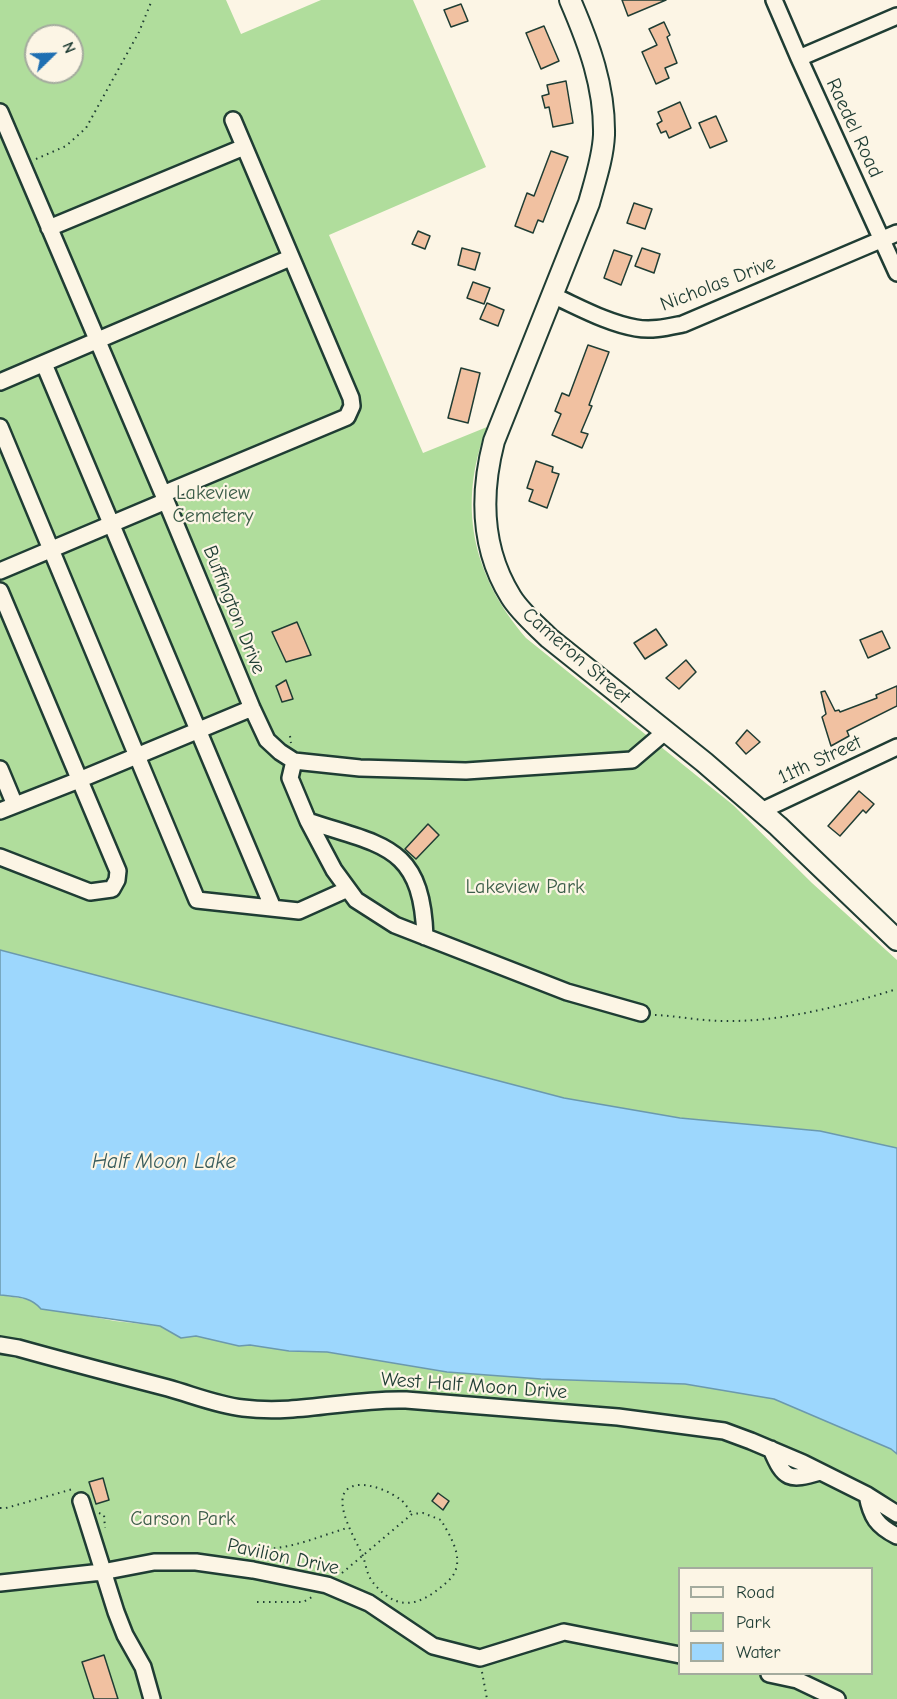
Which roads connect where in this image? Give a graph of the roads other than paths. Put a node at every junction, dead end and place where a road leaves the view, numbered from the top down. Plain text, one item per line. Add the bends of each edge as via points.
1 (570, 0) edge
2 (774, 0) edge
3 (897, 16) edge
4 (799, 58) junction
5 (0, 112) edge
6 (233, 120) dead end
7 (5, 140) edge
8 (244, 147) junction
9 (49, 228) junction
10 (897, 232) edge
11 (882, 239) junction
12 (290, 258) junction
13 (897, 273) edge
14 (552, 296) junction
15 (98, 341) junction
16 (44, 364) junction
17 (0, 382) edge
18 (0, 427) edge
19 (165, 498) junction
20 (111, 524) junction
21 (51, 549) junction
22 (0, 571) edge
23 (0, 591) edge
24 (252, 708) junction
25 (199, 730) junction
26 (666, 731) junction
27 (897, 747) edge
28 (138, 756) junction
29 (294, 760) junction
30 (0, 769) edge
31 (79, 780) junction
32 (15, 805) junction
33 (0, 811) edge
34 (760, 811) junction
35 (308, 821) junction
36 (0, 857) edge
37 (348, 889) junction
38 (273, 908) junction
39 (425, 937) junction
40 (897, 940) edge
41 (641, 1013) road end
42 (0, 1345) edge
43 (867, 1495) junction
44 (81, 1501) dead end
45 (897, 1514) edge
46 (897, 1536) edge
47 (102, 1572) junction
48 (0, 1583) edge
49 (678, 1655) edge
50 (774, 1675) edge
51 (152, 1699) edge
52 (837, 1699) edge

1 - 14 main road, Cameron Street via 589,44 601,89 604,136 589,203
2 - 4 street, Raedel Road
3 - 4 street
4 - 11 street, Raedel Road
5 - 7 street, Buffington Drive
6 - 8 street
7 - 9 street, Buffington Drive via 22,165
8 - 9 street
8 - 12 street
9 - 15 street, Buffington Drive
10 - 11 street, Nicholas Drive
11 - 13 street, Raedel Road
11 - 14 street, Nicholas Drive via 683,324 661,329 637,329
12 - 15 street
12 - 19 street via 351,398 350,412 347,417
14 - 26 main road, Cameron Street via 488,464 484,516 488,543 512,598 528,618
15 - 16 street
15 - 19 street, Buffington Drive
16 - 17 street
16 - 20 street
18 - 21 street
19 - 20 street
19 - 24 street, Buffington Drive
20 - 21 street
20 - 25 street
21 - 22 street
21 - 28 street
23 - 31 street
24 - 25 street
24 - 29 street, Buffington Drive via 267,740
25 - 28 street
25 - 38 street
26 - 29 street, Buffington Drive via 632,760 466,771 360,768
26 - 34 main road, Cameron Street
27 - 34 street, 11th Street
28 - 31 street
28 - 38 street via 197,900
29 - 35 street via 290,778
30 - 32 street
31 - 32 street
31 - 36 street via 118,871 112,889 90,892
32 - 33 street
34 - 40 main road, Cameron Street
35 - 37 street
35 - 39 street via 394,852 415,877 424,911
37 - 38 street via 299,910
37 - 39 street via 356,900 395,925
39 - 41 street via 567,992
42 - 43 street, West Half Moon Drive via 243,1408 285,1410 382,1399 618,1417 724,1431
43 - 45 street, West Half Moon Drive
43 - 46 street via 870,1511 882,1528
44 - 47 street
47 - 48 street, Pavilion Drive
47 - 49 street, Pavilion Drive via 154,1562 196,1562 327,1585 369,1604 433,1646 480,1658 564,1632
47 - 51 street via 143,1667
50 - 52 street via 797,1680

